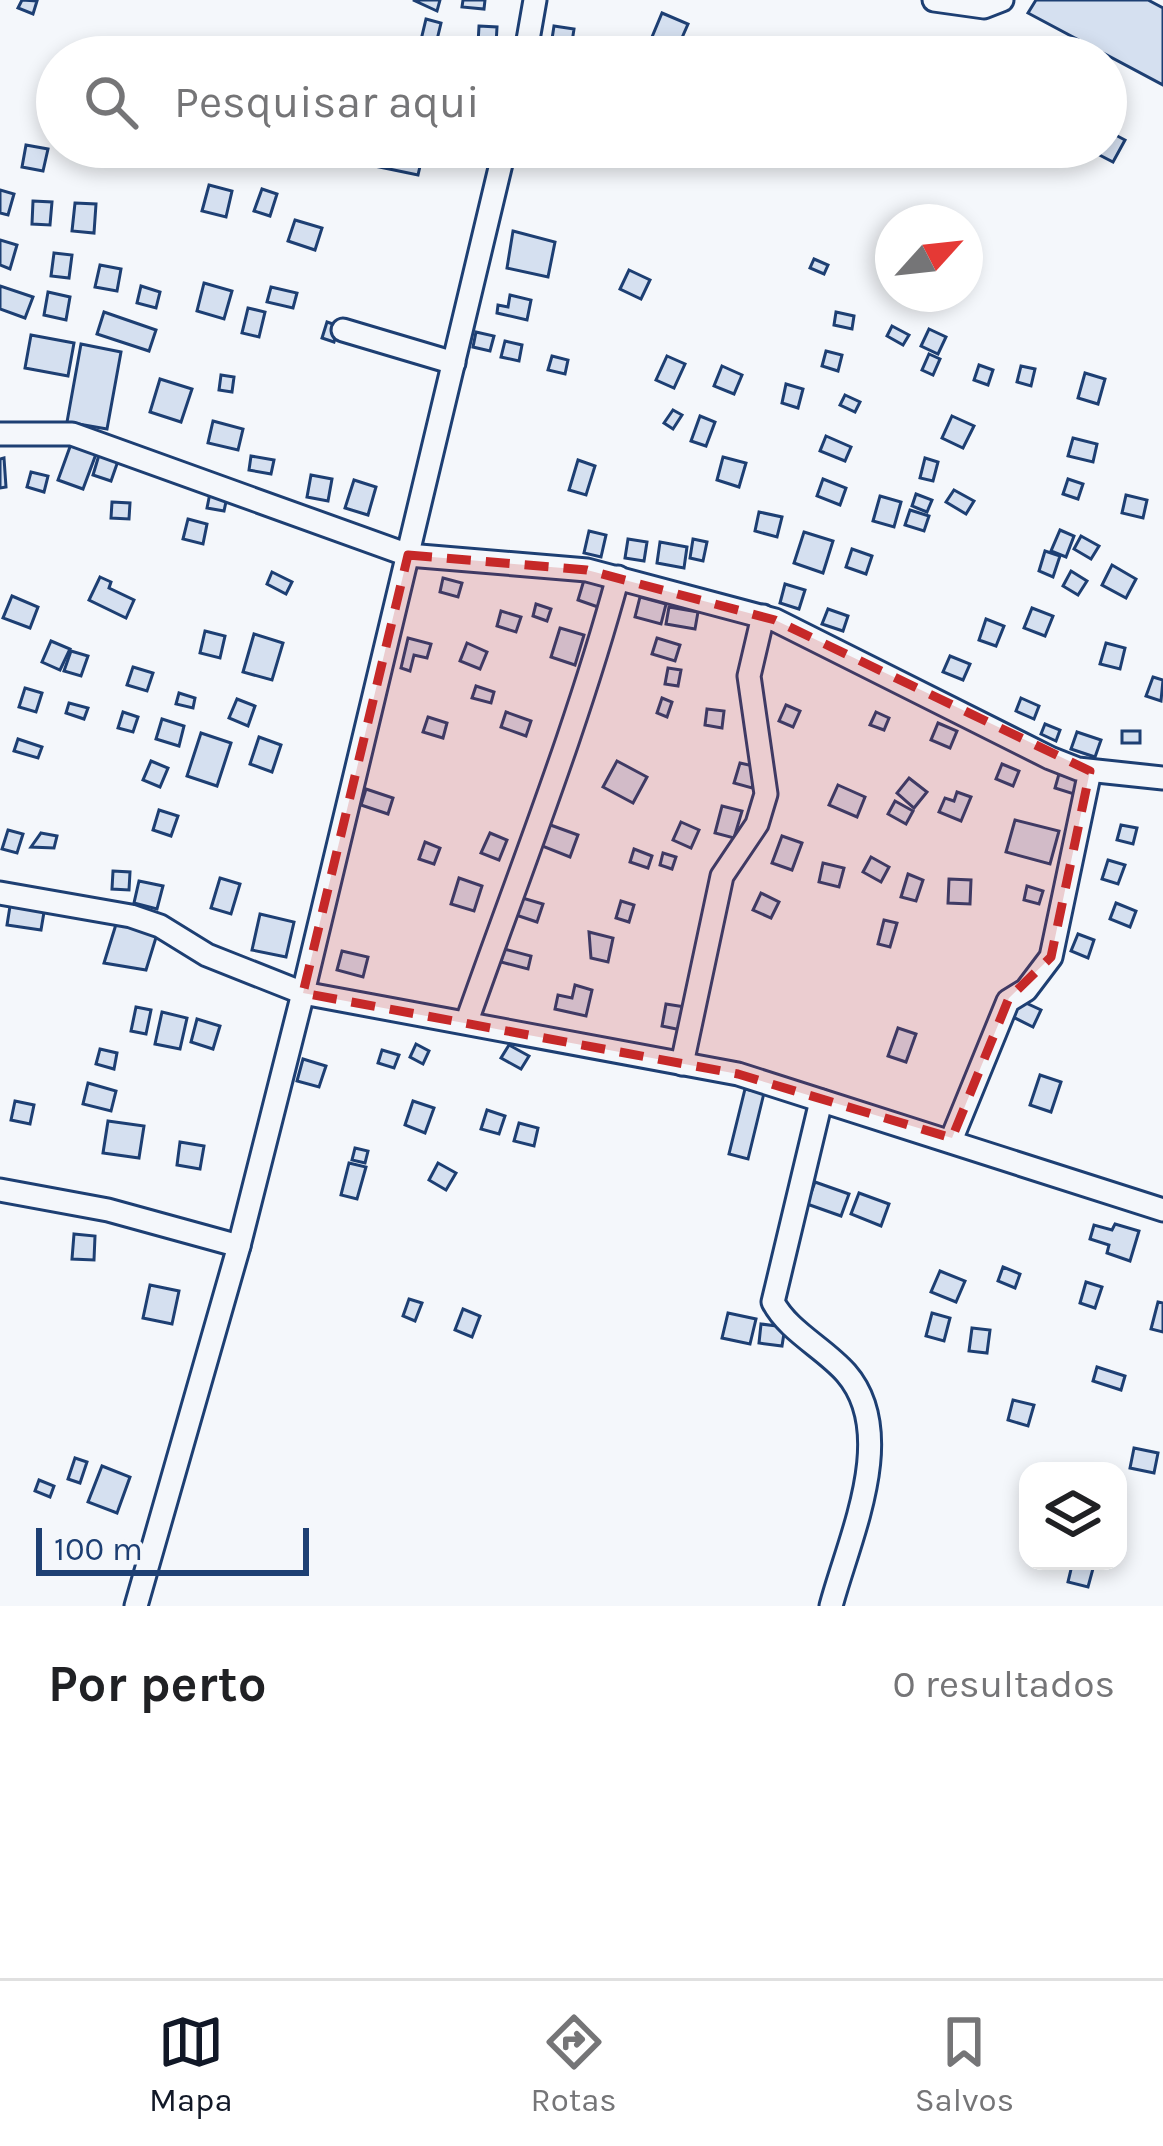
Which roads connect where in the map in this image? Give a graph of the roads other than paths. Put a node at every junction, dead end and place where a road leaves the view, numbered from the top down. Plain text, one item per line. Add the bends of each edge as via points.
1 (535, 0) edge
2 (934, 0) edge
3 (1002, 0) edge
4 (529, 36) edge
5 (500, 168) edge
6 (344, 330) dead end
7 (454, 363) junction
8 (0, 434) edge
9 (408, 556) junction
10 (618, 577) junction
11 (763, 616) junction
12 (1090, 770) junction
13 (1163, 778) edge
14 (0, 893) edge
15 (303, 993) junction
16 (467, 1022) junction
17 (682, 1064) junction
18 (820, 1101) junction
19 (952, 1138) junction
20 (0, 1190) edge
21 (1163, 1210) edge
22 (239, 1246) junction
23 (136, 1606) edge
24 (831, 1606) edge

1 - 4 street
2 - 3 street via 984,7
5 - 7 street
6 - 7 street
7 - 9 street
8 - 9 street via 71,434
9 - 10 street
9 - 15 street
10 - 11 street
10 - 16 street via 554,790
11 - 12 street via 1050,758
11 - 17 street via 749,676 766,794 758,824 722,877
12 - 13 street
12 - 19 street via 1051,957 1008,1001
14 - 15 street via 131,916
15 - 16 street
15 - 22 street
16 - 17 street
17 - 18 street
18 - 19 street
18 - 24 street via 772,1302 832,1358 867,1406 867,1466
19 - 21 street
20 - 22 street
22 - 23 street

